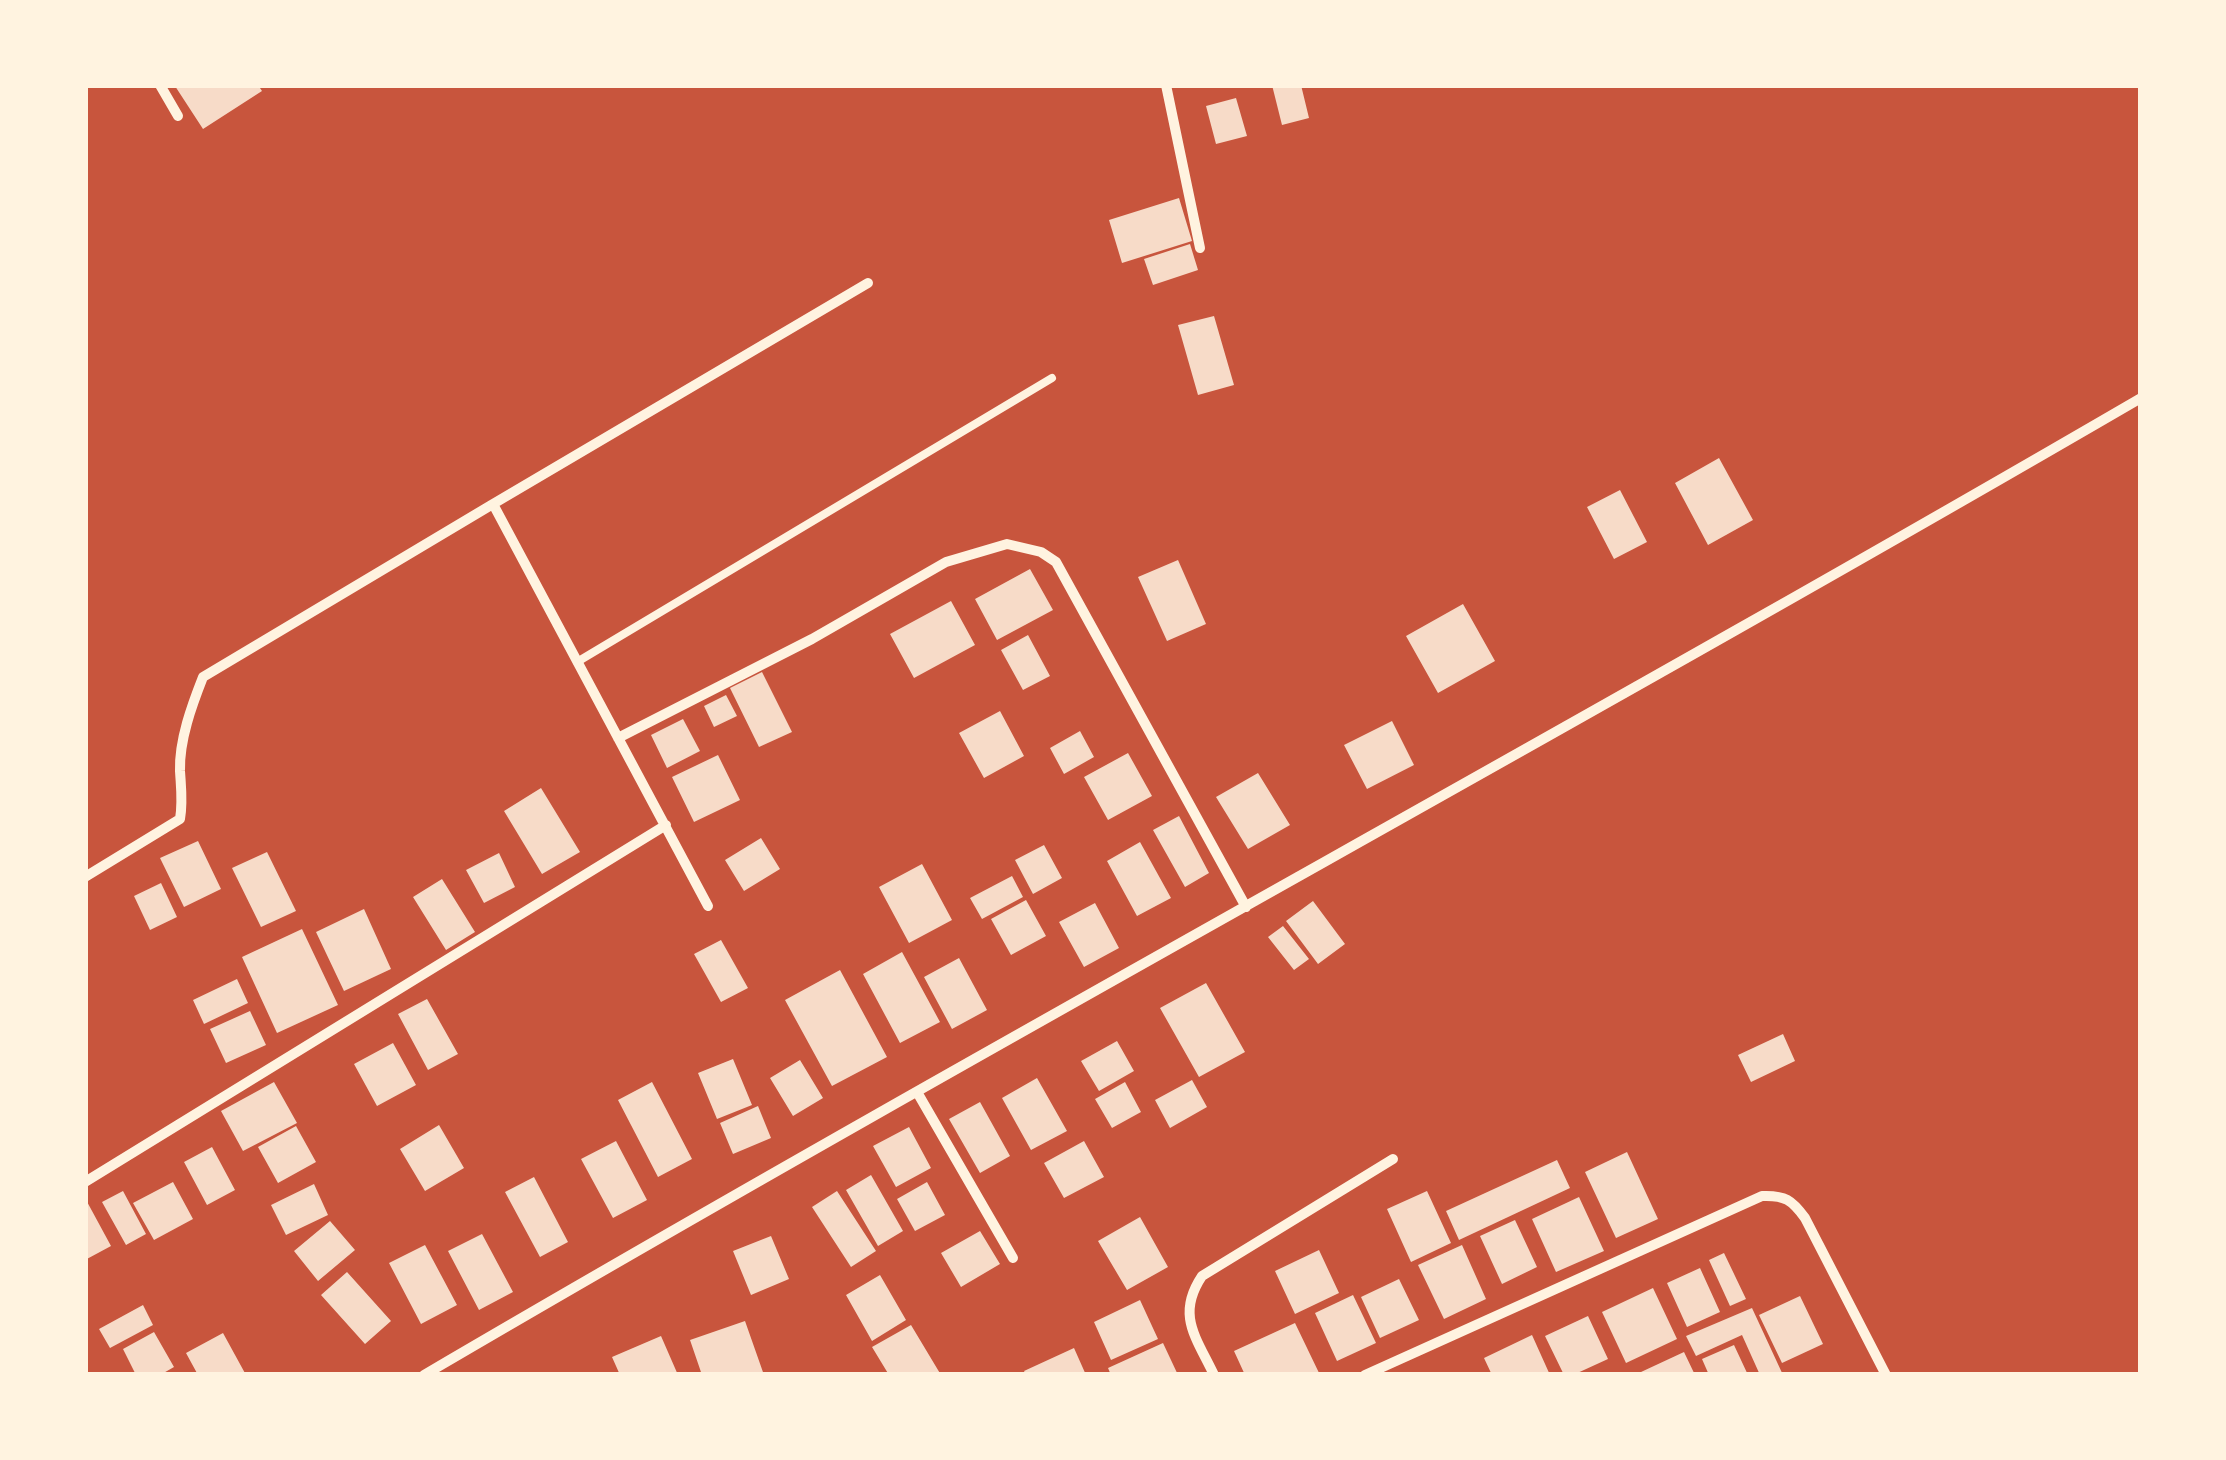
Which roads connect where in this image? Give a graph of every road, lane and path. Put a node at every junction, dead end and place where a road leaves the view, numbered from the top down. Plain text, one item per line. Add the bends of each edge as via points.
1 (160, 85) edge
2 (1166, 85) edge
3 (178, 116) dead end
4 (1200, 248) dead end
5 (868, 282) dead end
6 (1052, 378) dead end
7 (2141, 398) edge
8 (493, 504) junction
9 (577, 662) junction
10 (618, 738) junction
11 (666, 825) junction
12 (85, 877) edge
13 (708, 906) dead end
14 (1246, 908) junction
15 (917, 1092) junction
16 (1393, 1159) dead end
17 (85, 1182) edge
18 (1013, 1258) dead end
19 (1882, 1374) edge
20 (424, 1375) edge
21 (1214, 1375) edge
22 (1365, 1375) edge

1 - 3 street
2 - 4 street
5 - 8 street
6 - 9 lane
7 - 14 street
8 - 9 street
8 - 12 street via 203,677 180,768 180,819
9 - 10 street
10 - 11 street
10 - 14 street via 946,562 1007,544 1042,552 1056,562
11 - 13 street
11 - 17 street
14 - 15 street
15 - 18 street
15 - 20 street
16 - 21 street via 1202,1276 1187,1310
19 - 22 street via 1805,1218 1793,1201 1762,1196

